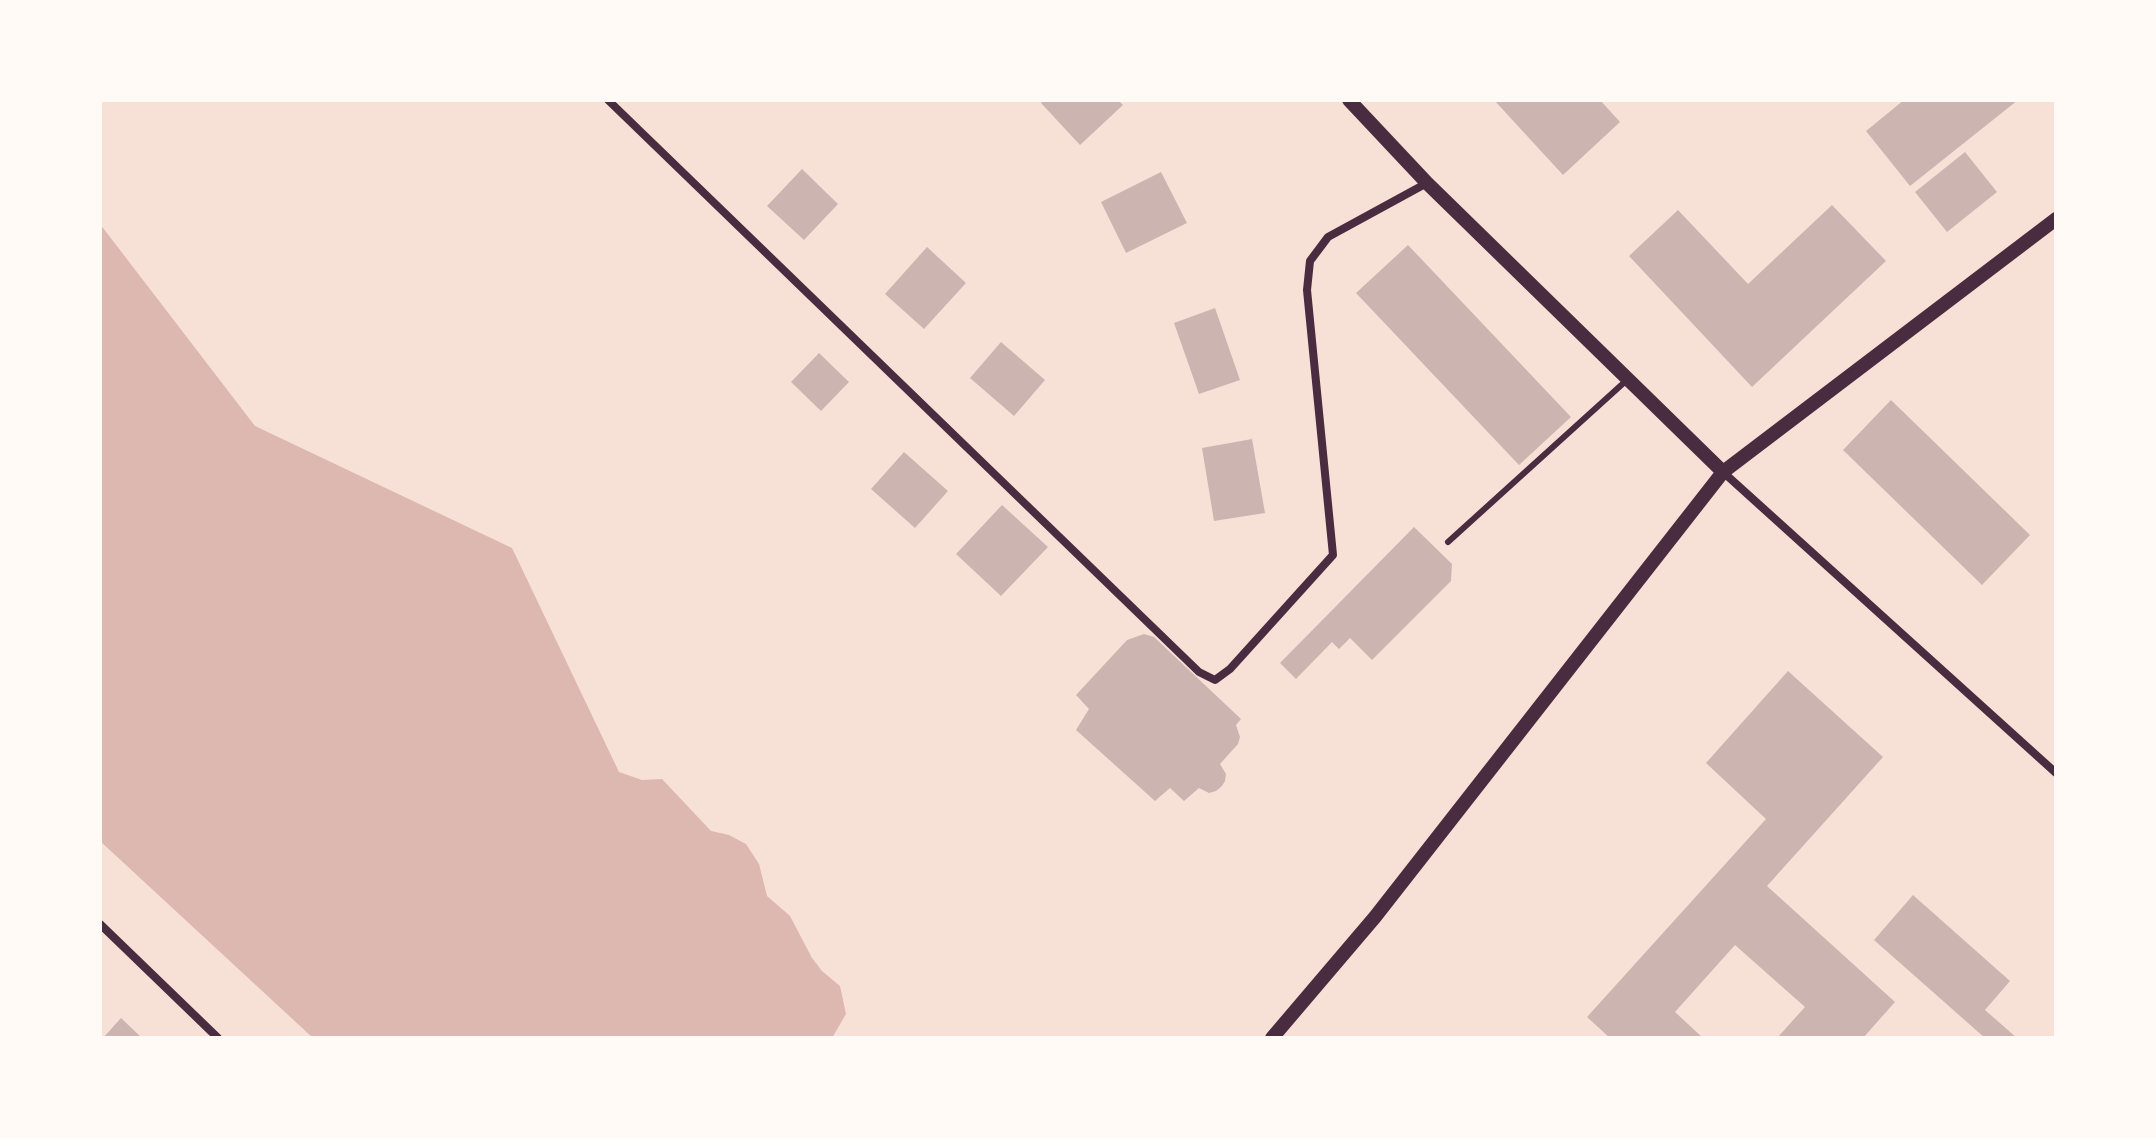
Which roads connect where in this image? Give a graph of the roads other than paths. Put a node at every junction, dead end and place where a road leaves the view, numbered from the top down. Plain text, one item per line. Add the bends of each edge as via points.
1 (608, 100) edge
2 (1349, 100) edge
3 (1427, 183) junction
4 (2056, 219) edge
5 (1628, 379) junction
6 (1723, 472) junction
7 (1448, 542) dead end
8 (2056, 773) edge
9 (100, 924) edge
10 (218, 1038) edge
11 (1272, 1038) edge

1 - 3 street via 1199,672 1215,680 1333,555 1307,290 1310,261 1328,237
2 - 3 street
3 - 5 street
4 - 6 street
5 - 6 street
5 - 7 lane
6 - 8 street
6 - 11 street via 1375,917
9 - 10 street

